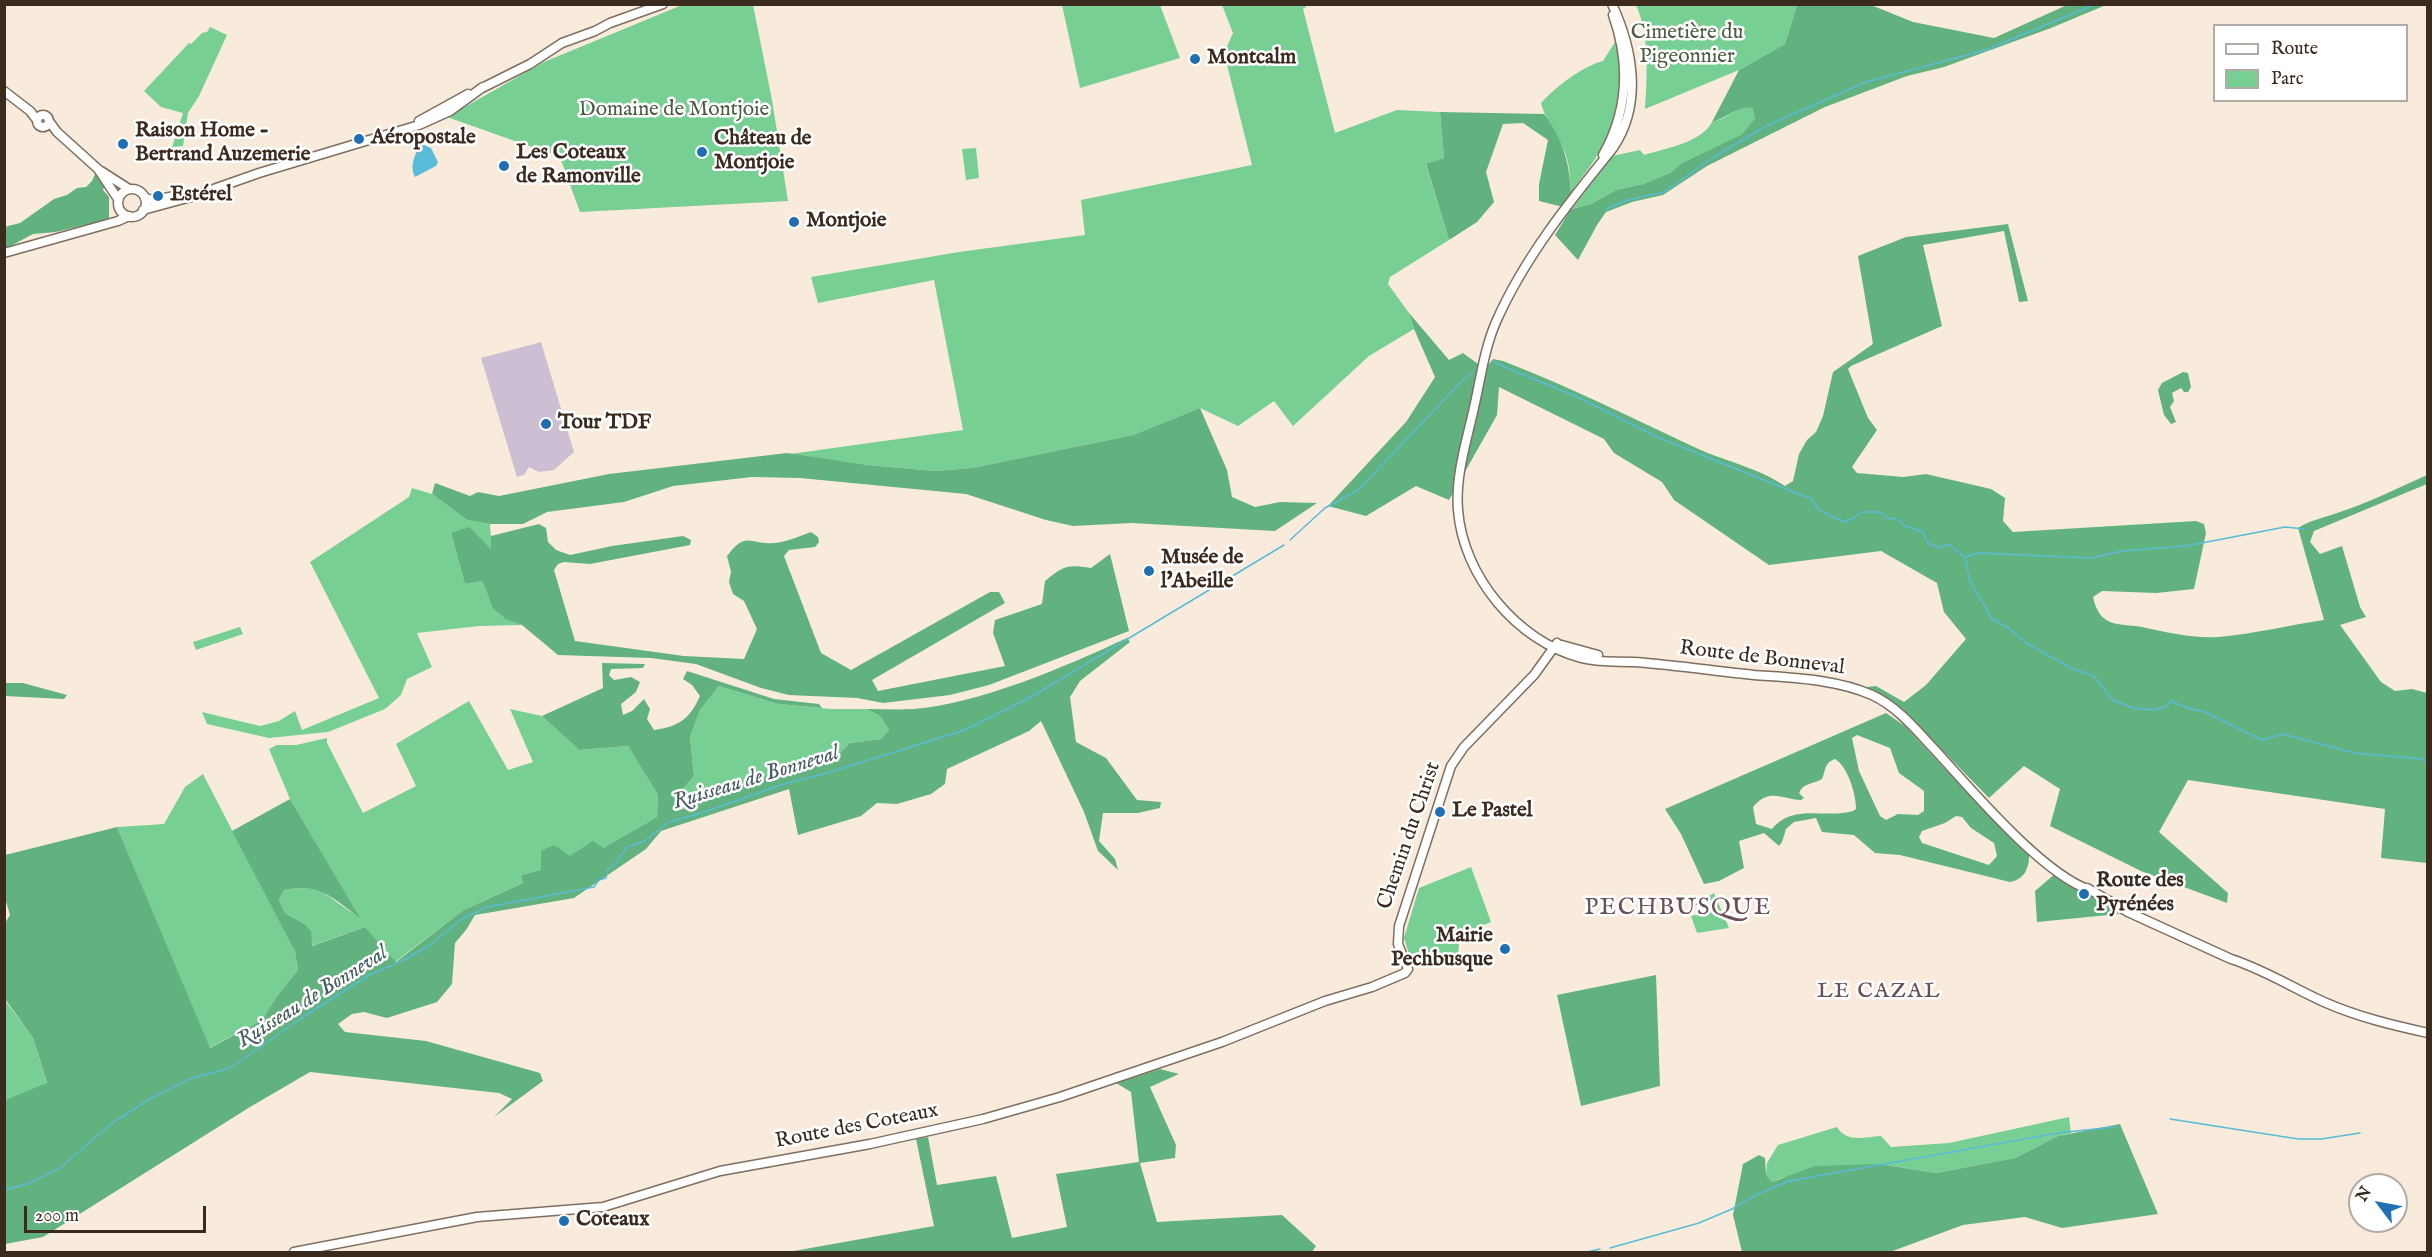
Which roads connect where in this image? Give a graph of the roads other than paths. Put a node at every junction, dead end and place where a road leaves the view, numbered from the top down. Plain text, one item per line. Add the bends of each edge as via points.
1 (663, 4) edge
2 (1610, 4) edge
3 (4, 91) edge
4 (98, 169) junction
5 (129, 189) junction
6 (208, 190) junction
7 (145, 198) junction
8 (119, 203) junction
9 (143, 210) junction
10 (129, 216) junction
11 (110, 223) junction
12 (4, 253) edge
13 (1556, 646) junction
14 (1408, 969) joint
15 (2427, 1033) edge
16 (294, 1252) edge

1 - 6 street via 543,55 483,87 450,111 419,125
2 - 13 street, Route de Bonneval via 1626,74 1619,118 1587,181 1537,249 1491,336 1462,463 1458,508 1462,534 1476,567 1504,609
3 - 4 street
4 - 5 street
4 - 8 street
5 - 7 street via 138,190
5 - 8 street via 121,194
6 - 7 street
6 - 9 street
7 - 9 street
8 - 10 street
8 - 11 street
9 - 10 street
10 - 11 street
11 - 12 street
13 - 14 street, Chemin du Christ via 1451,766 1399,926 1398,944
13 - 15 street, Route de Bonneval via 1633,662 1805,679 1871,694 1902,715 2011,830 2046,860 2136,919 2350,1013
14 - 16 street, Route des Coteaux via 1383,983 1325,1001 1222,1042 983,1119 720,1171 603,1207 477,1217

